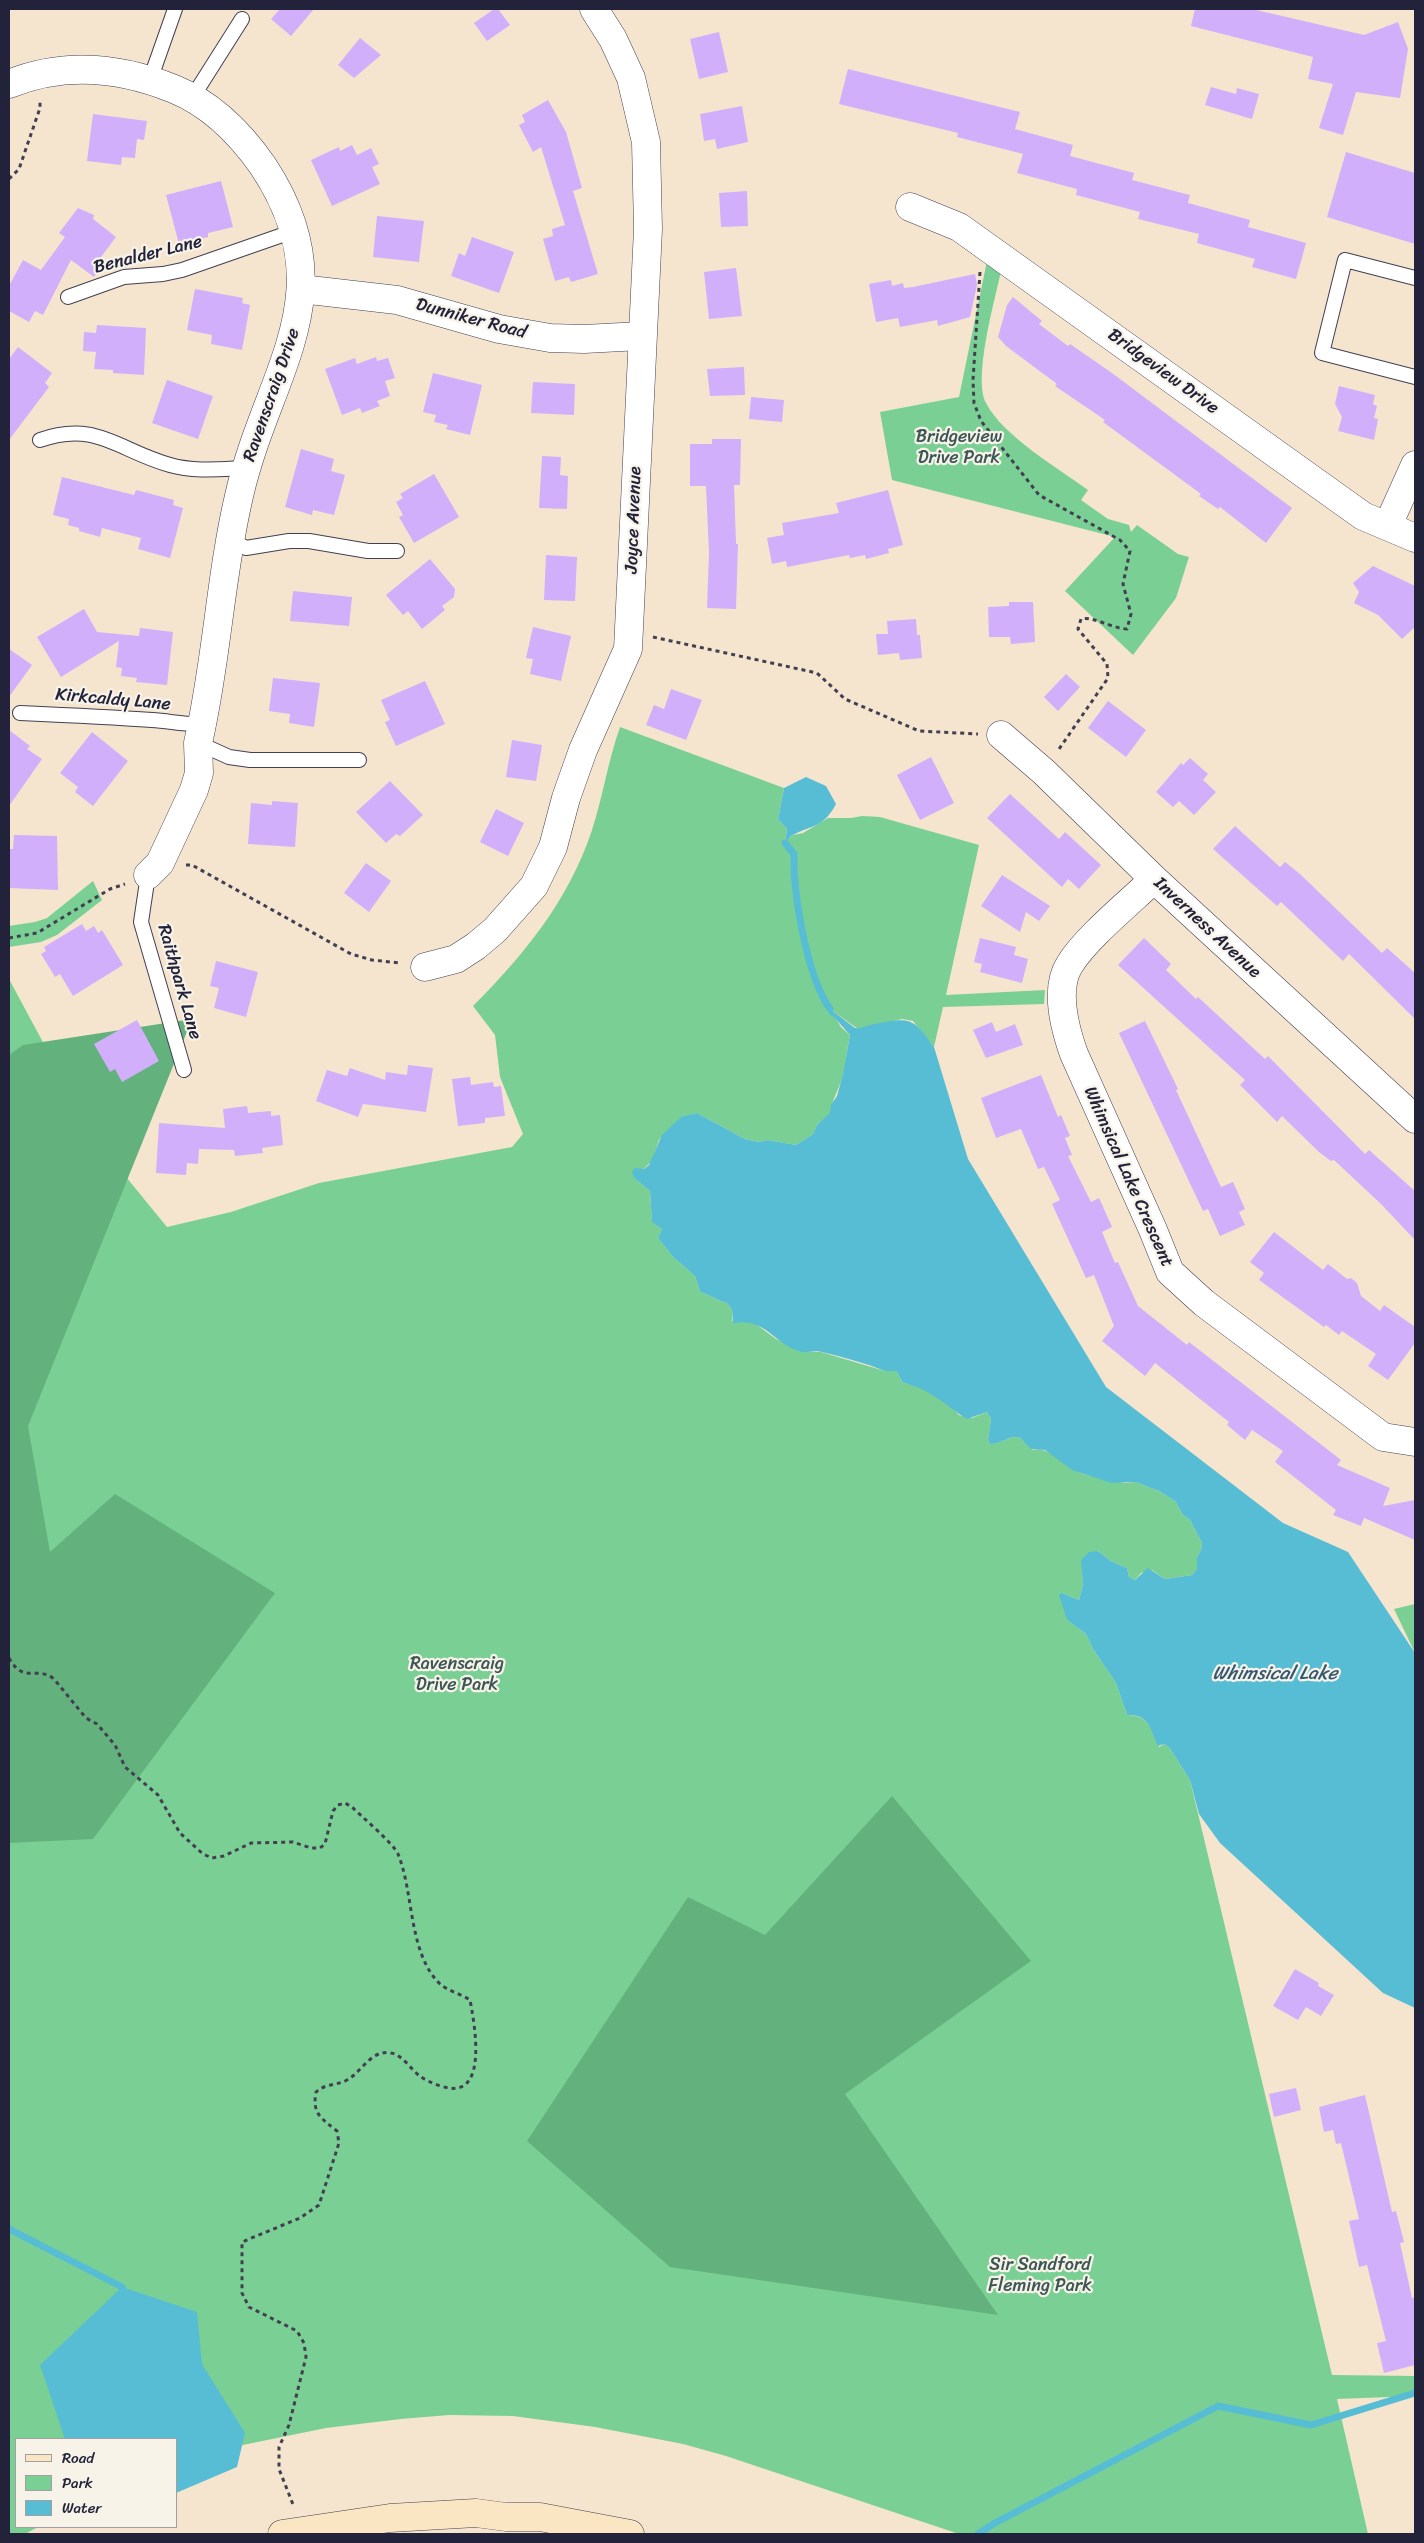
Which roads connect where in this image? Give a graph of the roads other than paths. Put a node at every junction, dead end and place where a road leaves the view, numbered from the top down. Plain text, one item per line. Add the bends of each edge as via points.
1 (175, 9) edge
2 (594, 9) edge
3 (242, 20) dead end
4 (150, 80) junction
5 (9, 84) edge
6 (192, 98) junction
7 (910, 207) dead end
8 (294, 231) junction
9 (1415, 278) edge
10 (301, 289) junction
11 (68, 297) dead end
12 (641, 336) junction
13 (1415, 377) edge
14 (40, 440) dead end
15 (1415, 465) edge
16 (246, 468) junction
17 (1388, 526) junction
18 (1415, 538) edge
19 (231, 540) junction
20 (397, 551) dead end
21 (20, 713) dead end
22 (200, 733) junction
23 (1001, 735) road end
24 (359, 760) dead end
25 (154, 869) joint
26 (1154, 879) junction
27 (426, 967) road end
28 (184, 1070) dead end
29 (1415, 1119) edge
30 (1415, 1442) edge
31 (312, 2531) edge
32 (630, 2534) edge

1 - 4 lane
2 - 12 street, Joyce Avenue via 614,38 631,78 646,142 648,229
3 - 6 lane
4 - 5 street, Ravenscraig Drive via 102,70 74,69 38,74
4 - 6 street, Ravenscraig Drive
6 - 8 street, Ravenscraig Drive via 222,119 254,154 280,195
7 - 17 street, Bridgeview Drive via 959,227 1363,516
8 - 10 street, Ravenscraig Drive via 300,258
8 - 11 lane, Benalder Lane via 182,270 124,277
9 - 13 lane via 1345,260 1322,353
10 - 12 street, Dunniker Road via 397,300 499,329 550,338
10 - 16 street, Ravenscraig Drive via 292,342
12 - 27 street, Joyce Avenue via 628,649 574,774 553,847 534,886 496,930 476,946 456,959
14 - 16 lane via 60,433 90,434 182,468
15 - 17 street
16 - 19 street, Ravenscraig Drive
17 - 18 street, Bridgeview Drive
19 - 20 lane via 246,548 309,541 368,551
19 - 22 street, Ravenscraig Drive
21 - 22 lane, Kirkcaldy Lane via 168,722
22 - 24 lane via 228,758
22 - 25 street, Ravenscraig Drive via 199,774 194,790
23 - 26 street, Inverness Avenue via 1044,772
25 - 28 lane, Raithpark Lane via 141,922
26 - 29 street, Inverness Avenue
26 - 30 street, Whimsical Lake Crescent via 1069,964 1063,989 1066,1030 1074,1054 1170,1272 1204,1302 1383,1437
31 - 32 main road via 390,2518 476,2513 506,2517 540,2516

